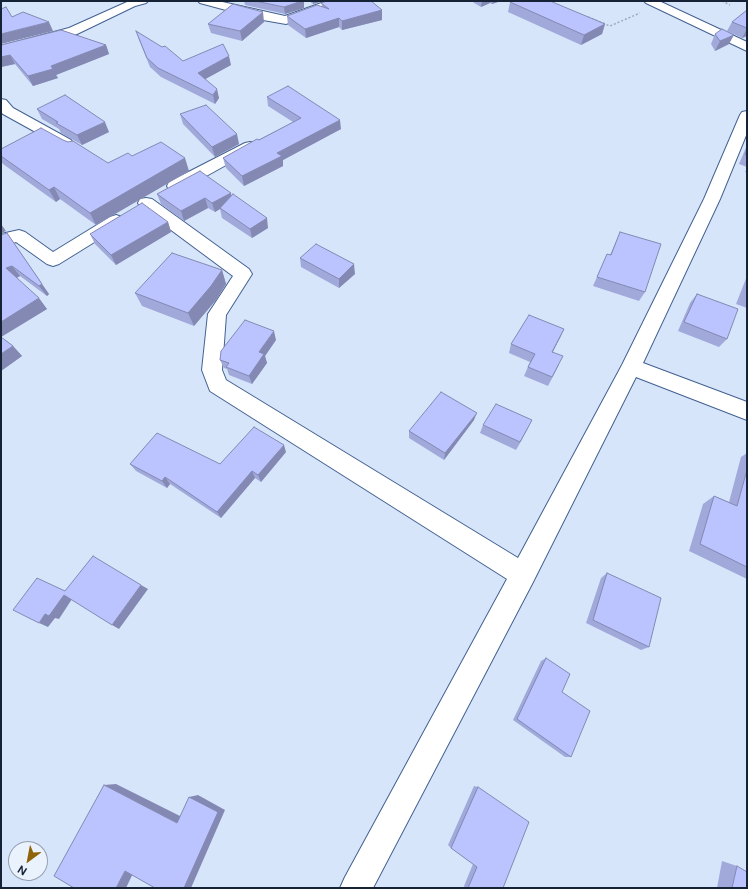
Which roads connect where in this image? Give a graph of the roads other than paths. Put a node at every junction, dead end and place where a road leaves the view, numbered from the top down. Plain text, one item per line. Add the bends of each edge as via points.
1 (142, 1) edge
2 (204, 1) edge
3 (338, 1) edge
4 (654, 3) edge
5 (747, 47) edge
6 (1, 50) edge
7 (1, 103) edge
8 (747, 115) edge
9 (261, 140) edge
10 (75, 148) edge
11 (156, 197) junction
12 (1, 241) edge
13 (631, 366) junction
14 (747, 411) edge
15 (523, 575) junction
16 (356, 888) edge

1 - 6 street via 73,31
2 - 3 street via 286,20
4 - 5 street
7 - 10 street via 8,111
8 - 13 street via 712,199
9 - 11 street
11 - 12 street via 53,260 19,236
11 - 15 street via 243,274 217,314 212,370 217,385
13 - 14 street
13 - 15 street
15 - 16 street

